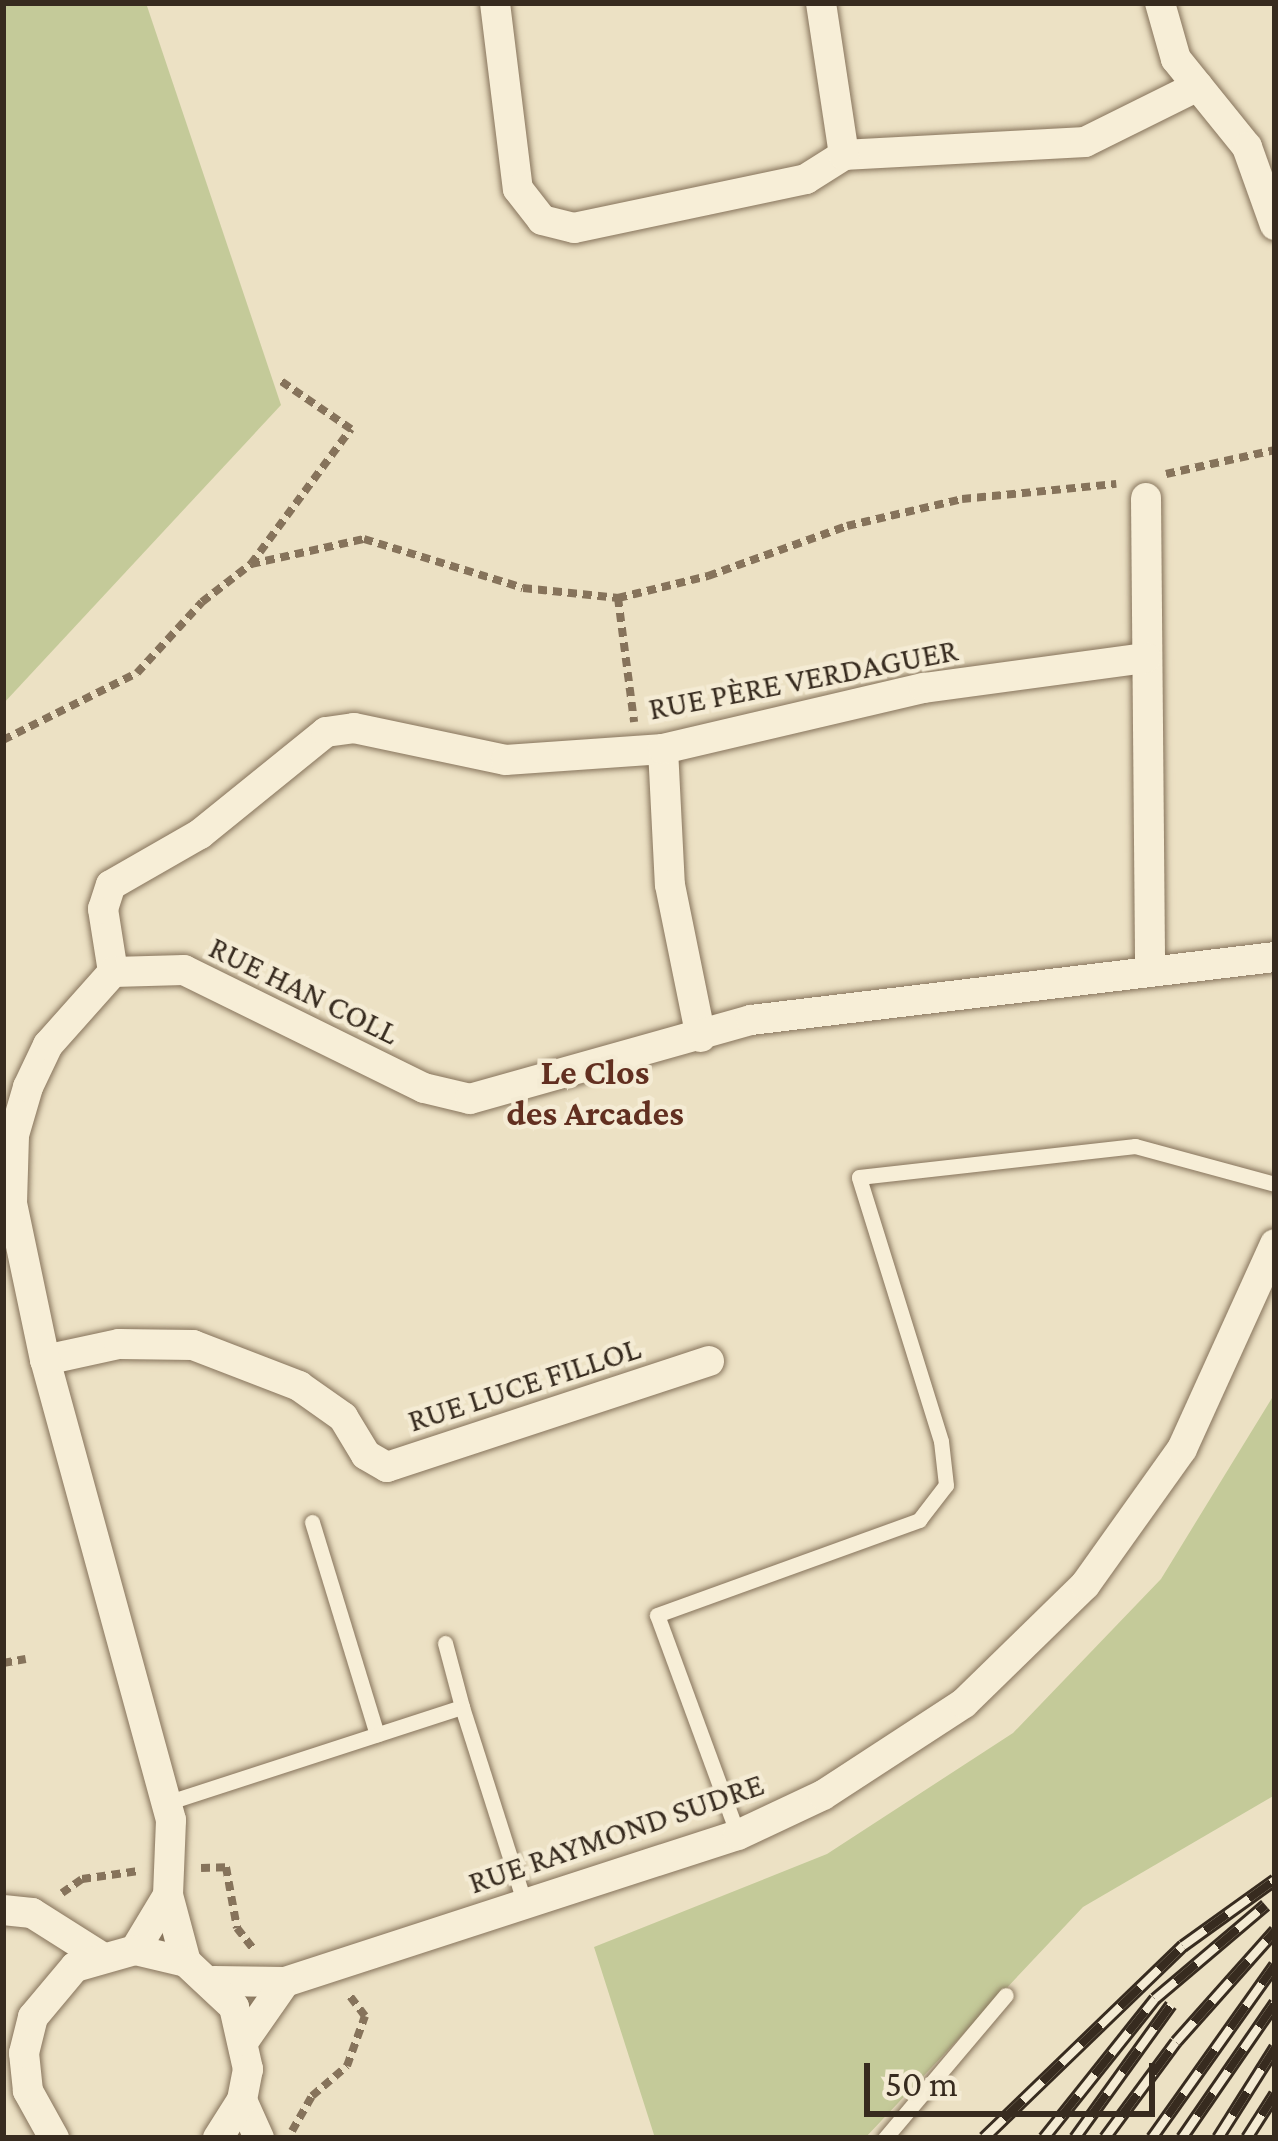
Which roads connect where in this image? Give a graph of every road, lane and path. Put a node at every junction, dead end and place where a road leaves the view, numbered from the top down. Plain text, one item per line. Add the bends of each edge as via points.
1 (495, 3) edge
2 (821, 3) edge
3 (1160, 3) edge
4 (1198, 86) junction
5 (844, 155) junction
6 (1275, 225) edge
7 (278, 379) dead end
8 (1275, 450) edge
9 (1140, 486) junction
10 (251, 564) junction
11 (618, 598) junction
12 (1146, 658) junction
13 (3, 740) edge
14 (650, 749) junction
15 (1275, 957) edge
16 (113, 971) junction
17 (1150, 971) junction
18 (701, 1037) junction
19 (1275, 1184) edge
20 (1275, 1244) edge
21 (45, 1360) junction
22 (709, 1360) dead end
23 (312, 1522) dead end
24 (445, 1643) dead end
25 (26, 1659) dead end
26 (3, 1663) edge
27 (462, 1707) junction
28 (377, 1734) junction
29 (166, 1803) junction
30 (739, 1835) junction
31 (168, 1894) junction
32 (526, 1904) junction
33 (3, 1910) edge
34 (57, 1934) junction
35 (134, 1950) junction
36 (100, 1956) junction
37 (186, 1962) junction
38 (214, 1981) junction
39 (285, 1982) junction
40 (54, 1985) junction
41 (1006, 1995) dead end
42 (245, 2038) junction
43 (242, 2100) junction
44 (46, 2134) edge
45 (218, 2138) edge
46 (259, 2138) edge
47 (885, 2138) edge

1 - 5 street via 518,189 542,220 574,228 783,184
2 - 5 street
3 - 4 street via 1176,59
4 - 5 street via 1085,142
4 - 6 street via 1247,147
7 - 10 path via 351,428
8 - 9 path
9 - 11 path via 962,499
9 - 12 street
10 - 11 path via 364,538 523,588
10 - 13 path via 202,602 137,673
11 - 14 path
12 - 14 street, RUE PÈRE VERDAGUER via 924,688
12 - 17 street
14 - 16 street, RUE PÈRE VERDAGUER via 506,760 354,728 326,733 200,834 111,886 103,909
14 - 18 street
15 - 17 street, RUE HAN COLL
16 - 18 street, RUE HAN COLL via 184,970 424,1088 470,1099
16 - 21 street via 48,1045 14,1135 12,1203
17 - 18 street, RUE HAN COLL via 751,1019
19 - 30 lane via 1135,1146 859,1177 946,1484 919,1520 657,1615
20 - 30 street, RUE RAYMOND SUDRE via 1182,1449 1085,1585 964,1703 823,1796
21 - 22 street, RUE LUCE FILLOL via 119,1344 193,1345 299,1386 343,1417 366,1455 386,1468
21 - 29 street
23 - 28 lane
24 - 27 lane
25 - 26 path
27 - 28 lane
27 - 32 lane
28 - 29 lane
29 - 31 street via 174,1870
30 - 32 street, RUE RAYMOND SUDRE
31 - 35 street
31 - 37 street
32 - 39 street, RUE RAYMOND SUDRE
33 - 34 street via 32,1912
34 - 36 street
34 - 40 street
35 - 36 street
35 - 37 street
36 - 40 street
37 - 38 street
38 - 39 street, RUE RAYMOND SUDRE
38 - 42 street
39 - 42 street
40 - 44 street via 33,2017 24,2054
41 - 47 lane
42 - 43 street
43 - 45 street
43 - 46 street

